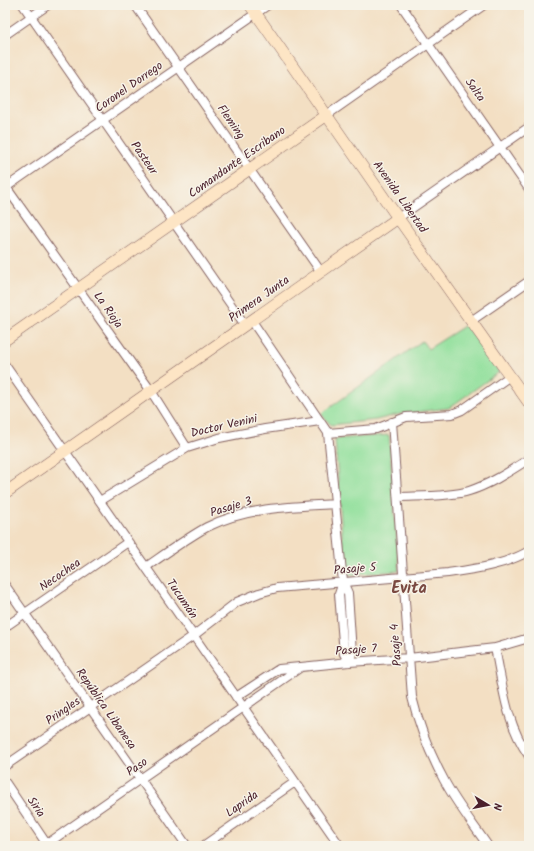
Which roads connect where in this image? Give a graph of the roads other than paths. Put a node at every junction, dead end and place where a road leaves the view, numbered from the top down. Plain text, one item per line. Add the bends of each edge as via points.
1 (23, 5) edge
2 (48, 5) edge
3 (135, 5) edge
4 (268, 5) edge
5 (401, 5) edge
6 (484, 5) edge
7 (253, 9) edge
8 (31, 16) junction
9 (5, 35) edge
10 (428, 44) junction
11 (179, 67) junction
12 (327, 115) junction
13 (103, 120) junction
14 (529, 127) edge
15 (500, 147) junction
16 (250, 169) junction
17 (6, 188) edge
18 (529, 189) edge
19 (398, 218) junction
20 (174, 222) junction
21 (321, 272) junction
22 (529, 280) edge
23 (78, 289) junction
24 (471, 321) junction
25 (248, 323) junction
26 (5, 340) edge
27 (5, 365) edge
28 (510, 376) junction
29 (151, 391) junction
30 (529, 403) edge
31 (320, 421) junction
32 (392, 422) junction
33 (328, 433) junction
34 (187, 448) junction
35 (65, 451) junction
36 (529, 459) edge
37 (5, 493) edge
38 (398, 497) junction
39 (100, 501) junction
40 (335, 504) junction
41 (128, 542) junction
42 (529, 552) edge
43 (146, 567) junction
44 (402, 577) junction
45 (343, 582) junction
46 (5, 585) edge
47 (25, 613) junction
48 (5, 627) edge
49 (193, 636) junction
50 (529, 638) edge
51 (495, 648) junction
52 (409, 658) junction
53 (349, 662) junction
54 (301, 667) junction
55 (236, 697) junction
56 (90, 707) junction
57 (243, 707) junction
58 (529, 756) edge
59 (5, 766) edge
60 (140, 779) junction
61 (5, 782) edge
62 (295, 782) junction
63 (46, 845) edge
64 (187, 846) edge
65 (203, 846) edge
66 (340, 846) edge
67 (488, 846) edge

1 - 8 street, Pasteur
2 - 8 street
3 - 11 street, Fleming
4 - 7 street, Coronel Dorrego
5 - 10 street, Salta
6 - 10 street, Comandante Escribano
7 - 11 street, Coronel Dorrego
7 - 12 main road, Avenida Libertad
8 - 9 street
8 - 13 street, Pasteur
10 - 12 street, Comandante Escribano
10 - 15 street, Salta
11 - 13 street, Coronel Dorrego
11 - 16 street, Fleming
12 - 16 main road, Comandante Escribano
12 - 19 main road, Avenida Libertad
13 - 17 street, Coronel Dorrego
13 - 20 street, Pasteur
14 - 15 street, Primera Junta
15 - 18 street, Salta
15 - 19 street, Primera Junta
16 - 20 main road, Comandante Escribano
16 - 21 street, Fleming
17 - 23 street, La Rioja
19 - 21 main road, Primera Junta
19 - 24 main road, Avenida Libertad
20 - 23 main road, Comandante Escribano
20 - 25 street, Pasteur
21 - 25 main road, Primera Junta
22 - 24 street
23 - 26 main road, Comandante Escribano
23 - 29 street, La Rioja
24 - 28 main road, Avenida Libertad
25 - 29 main road, Primera Junta
25 - 31 street, Pasteur
27 - 35 street, Tucumán
28 - 30 main road, Avenida Libertad
28 - 32 street via 462,410 452,414 406,417
29 - 34 street, La Rioja
29 - 35 main road, Primera Junta
31 - 33 street, Pasteur
31 - 34 street, Doctor Venini via 219,438
32 - 33 street via 376,429
32 - 38 street, Pasaje 4
33 - 40 street
34 - 39 street, Doctor Venini
35 - 37 main road, Primera Junta
35 - 39 street, Tucumán
36 - 38 street via 501,476 468,491
38 - 44 street, Pasaje 4
39 - 41 street, Tucumán
40 - 43 street, Pasaje 3 via 261,510 223,520 206,528
40 - 45 street
41 - 43 street, Tucumán
41 - 47 street, Necochea
42 - 44 street, Pasaje 5 via 510,560 471,570
43 - 49 street, Tucumán
44 - 45 street, Pasaje 5
44 - 52 street, Pasaje 4
45 - 49 street, Pasaje 5 via 259,592 237,602
45 - 53 street via 348,593 352,653
46 - 47 street, República Libanesa
47 - 48 street, Necochea
47 - 56 street, República Libanesa
49 - 55 street, Tucumán
49 - 56 street, Pringles
50 - 51 street, Pasaje 7
51 - 52 street, Pasaje 7
51 - 58 street via 514,732
52 - 53 street, Pasaje 7
52 - 67 street, Pasaje 4 via 412,697 428,746 455,799
53 - 54 street, Pasaje 7
54 - 55 street via 279,669
54 - 57 street, Pasaje 7
55 - 57 street, Tucumán
56 - 59 street, Pringles
56 - 60 street, República Libanesa
57 - 60 street, Paso
57 - 62 street, Tucumán
60 - 63 street, Paso
60 - 64 street, República Libanesa
61 - 63 street, Siria
62 - 65 street, Laprida
62 - 66 street, Tucumán

